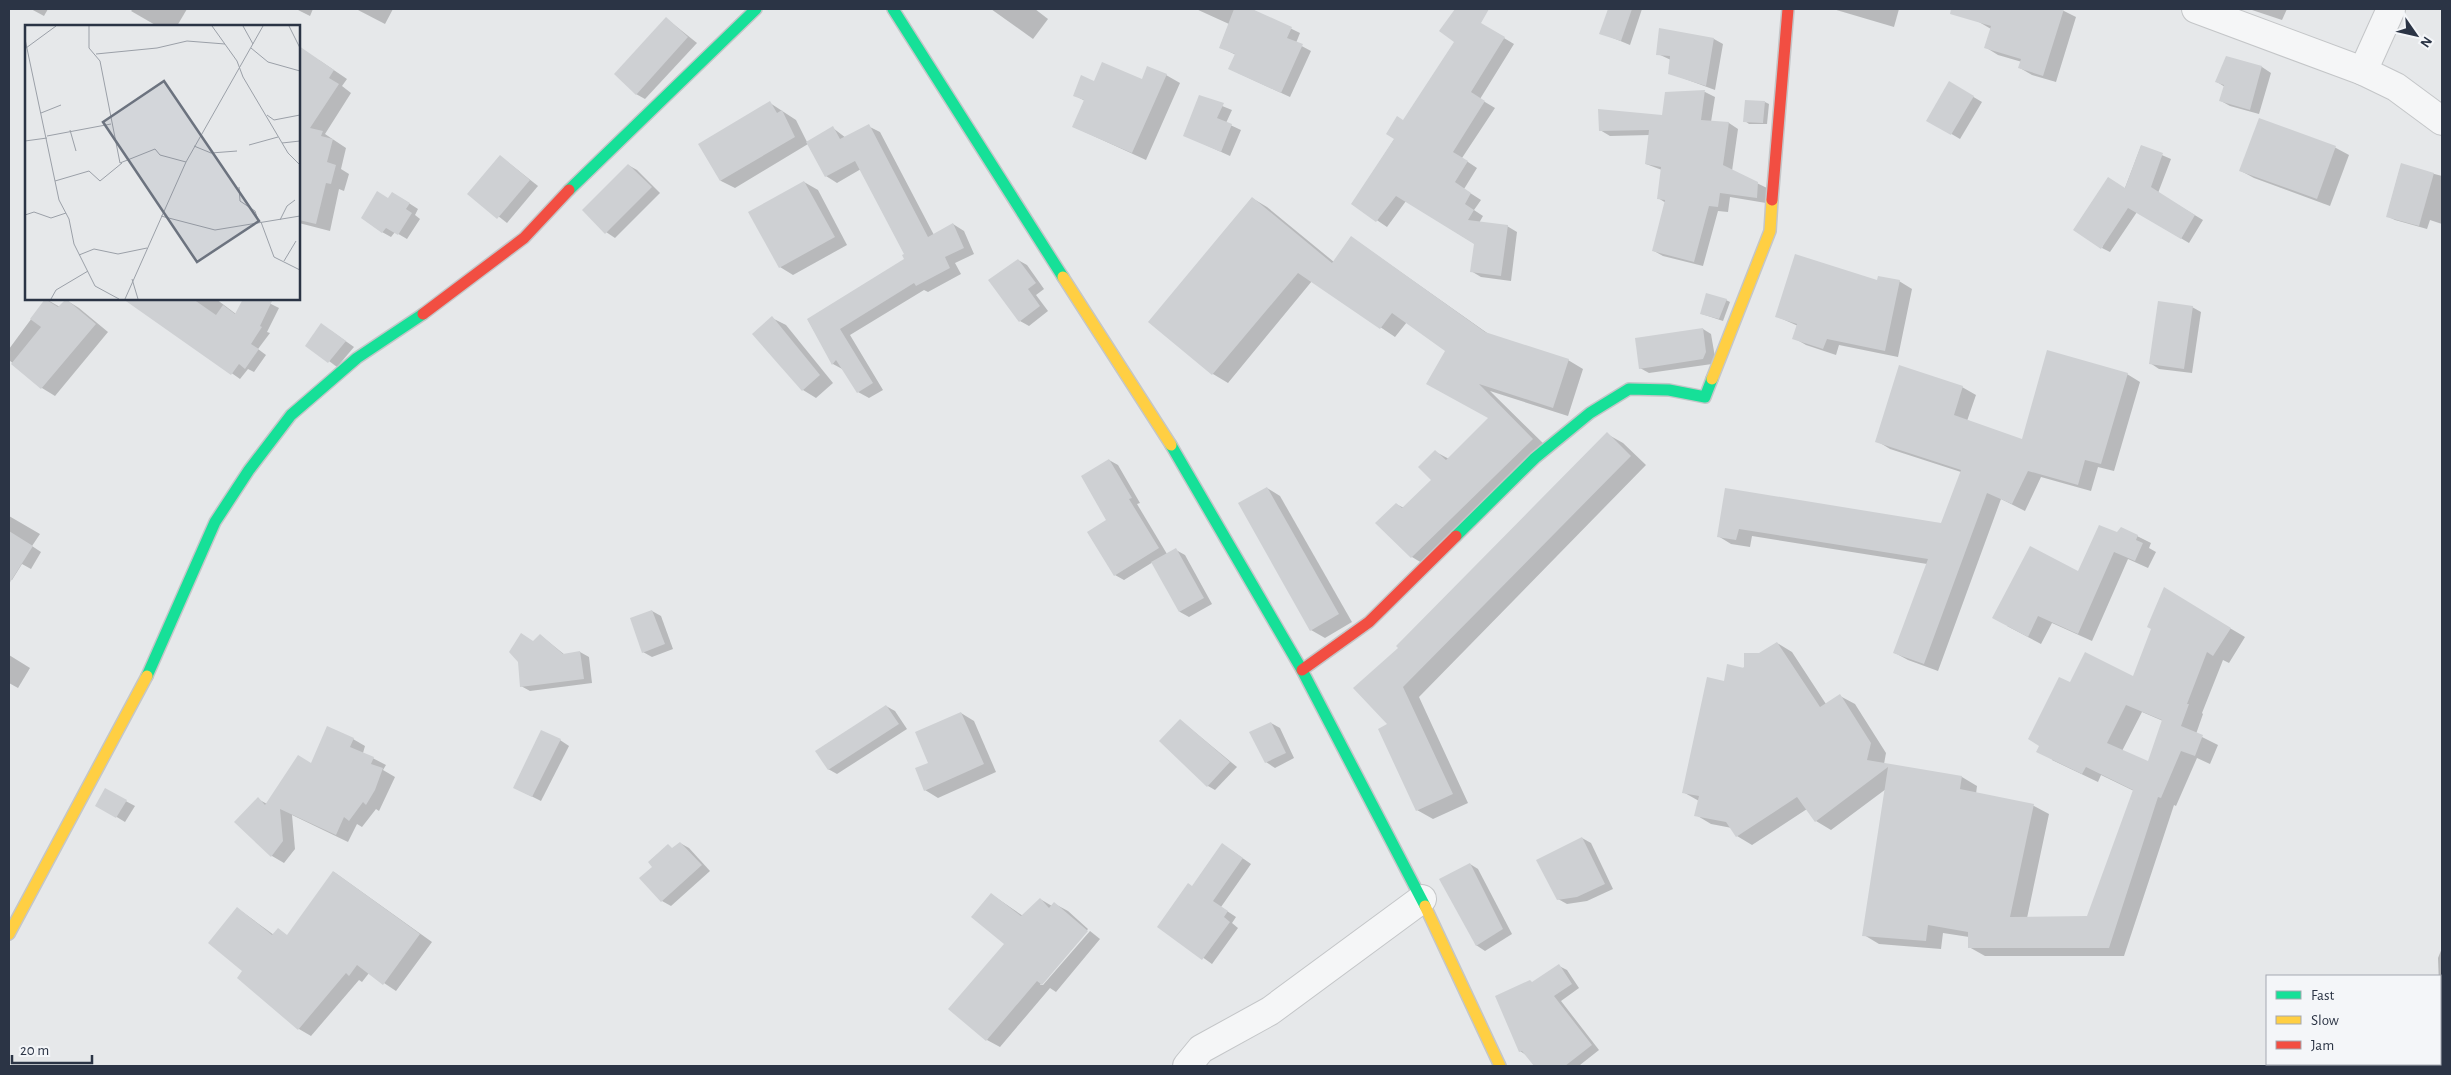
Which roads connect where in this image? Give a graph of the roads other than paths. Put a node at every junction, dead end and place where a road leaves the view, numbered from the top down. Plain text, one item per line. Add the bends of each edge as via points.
1 (756, 9) edge
2 (893, 9) edge
3 (1788, 9) edge
4 (2196, 9) edge
5 (2392, 9) edge
6 (2363, 71) junction
7 (2442, 121) edge
8 (1302, 670) junction
9 (1422, 899) junction
10 (9, 934) edge
11 (1187, 1066) edge
12 (1500, 1066) edge

1 - 10 street via 581,178 524,238 410,324 357,358 291,415 248,470 215,522 150,670
2 - 8 street via 1180,460
3 - 8 street via 1770,231 1705,397 1669,390 1629,389 1590,413 1535,458 1369,622
4 - 6 street
5 - 6 street
6 - 7 street via 2396,87
8 - 9 street
9 - 11 street via 1270,1011 1201,1049
9 - 12 street

